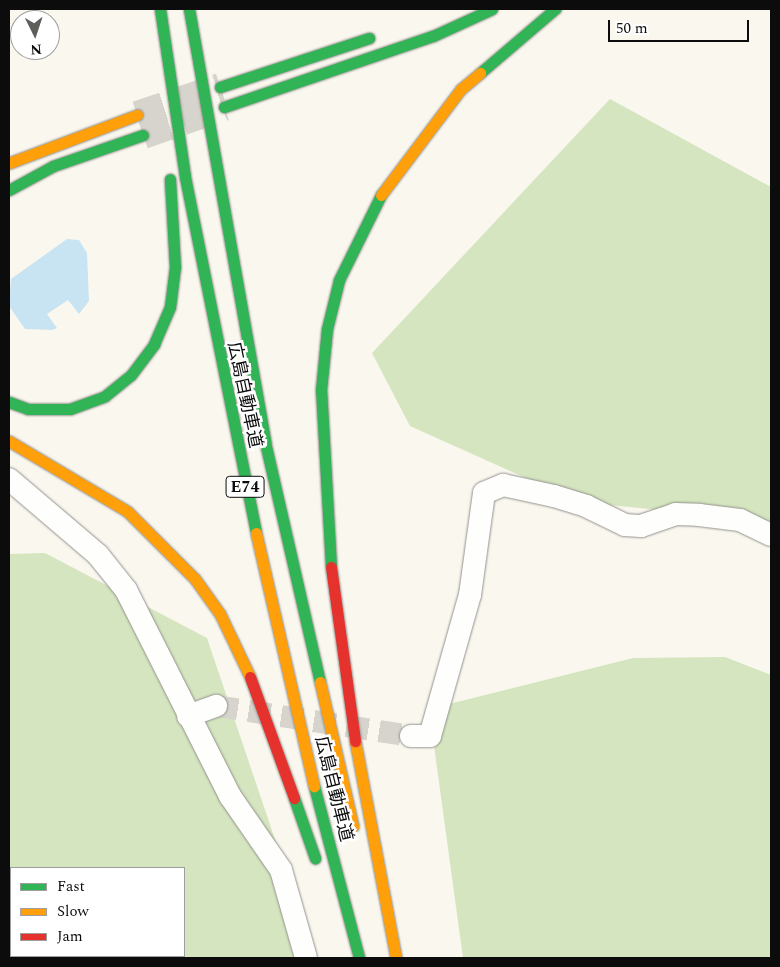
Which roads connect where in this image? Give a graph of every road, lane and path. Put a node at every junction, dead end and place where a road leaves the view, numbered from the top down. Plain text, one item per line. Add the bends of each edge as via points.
1 (158, 9) edge
2 (190, 9) edge
3 (492, 9) edge
4 (555, 9) edge
5 (380, 35) dead end
6 (220, 87) tunnel mouth
7 (224, 107) tunnel mouth
8 (137, 115) tunnel mouth
9 (143, 135) tunnel mouth
10 (9, 163) edge
11 (9, 190) edge
12 (9, 402) edge
13 (9, 441) edge
14 (9, 479) edge
15 (771, 535) edge
16 (216, 706) tunnel mouth
17 (188, 716) junction
18 (411, 736) tunnel mouth
19 (356, 838) dead end
20 (319, 869) dead end
21 (370, 894) dead end
22 (328, 896) dead end
23 (306, 958) edge
24 (350, 958) edge
25 (359, 958) edge
26 (386, 958) edge
27 (396, 958) edge

1 - 12 highway via 175,267 170,308 154,344 131,375 105,396 70,409 28,409
1 - 25 highway, 広島自動車道 / E74 via 185,177 237,449 313,783
2 - 19 highway, 広島自動車道 / E74 via 265,442
3 - 7 highway via 433,36
4 - 27 highway via 461,89 393,172 362,225 340,280 327,329 321,390 327,534 355,740
5 - 6 highway
8 - 10 highway
9 - 11 highway via 54,166
13 - 20 highway via 126,511 195,579 220,614 261,701
14 - 17 street via 98,555 126,590
15 - 18 street via 740,520 699,515 675,514 641,526 625,526 586,506 554,496 503,485 484,493 470,595 430,736
16 - 17 street
17 - 23 street via 230,796 282,870
21 - 26 highway
22 - 24 highway

